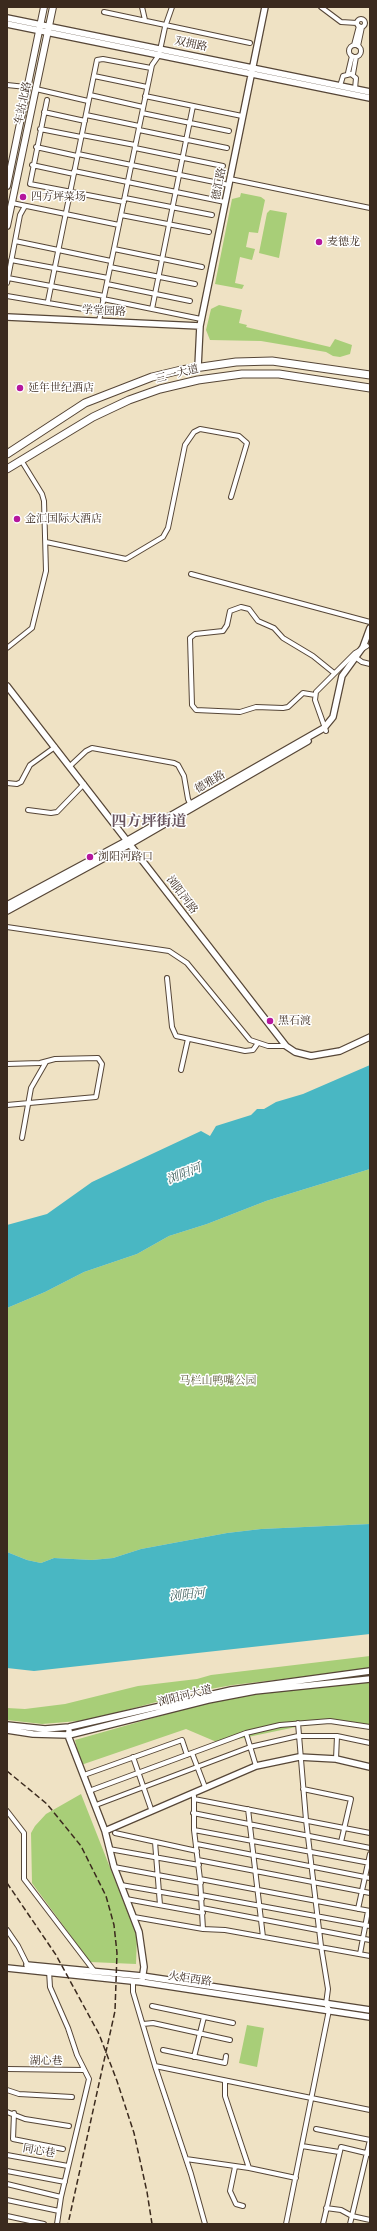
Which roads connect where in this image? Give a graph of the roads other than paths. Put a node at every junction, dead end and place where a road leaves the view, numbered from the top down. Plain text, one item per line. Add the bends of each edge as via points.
1 (44, 7) edge
2 (52, 7) edge
3 (142, 7) edge
4 (172, 7) edge
5 (265, 7) edge
6 (321, 7) edge
7 (104, 12) dead end
8 (7, 18) edge
9 (145, 20) junction
10 (370, 22) edge
11 (7, 24) edge
12 (361, 24) junction
13 (166, 25) junction
14 (39, 28) junction
15 (47, 30) junction
16 (250, 43) dead end
17 (356, 45) junction
18 (160, 48) junction
19 (159, 54) junction
20 (354, 56) junction
21 (151, 68) junction
22 (252, 71) junction
23 (351, 74) junction
24 (94, 76) junction
25 (7, 85) edge
26 (340, 86) junction
27 (26, 87) junction
28 (147, 87) junction
29 (36, 89) junction
30 (355, 89) junction
31 (370, 92) edge
32 (90, 95) junction
33 (146, 96) junction
34 (370, 98) edge
35 (47, 100) dead end
36 (88, 101) junction
37 (143, 106) junction
38 (193, 106) junction
39 (44, 112) junction
40 (142, 113) junction
41 (86, 115) junction
42 (242, 116) junction
43 (84, 121) junction
44 (190, 123) junction
45 (139, 128) junction
46 (40, 130) junction
47 (229, 131) dead end
48 (81, 136) junction
49 (186, 141) junction
50 (36, 147) junction
51 (135, 147) junction
52 (227, 148) dead end
53 (78, 155) junction
54 (183, 157) junction
55 (32, 165) junction
56 (131, 165) junction
57 (223, 166) dead end
58 (74, 173) junction
59 (179, 175) junction
60 (128, 182) junction
61 (229, 182) junction
62 (7, 186) edge
63 (70, 192) junction
64 (176, 192) junction
65 (124, 200) junction
66 (225, 202) junction
67 (12, 203) junction
68 (25, 206) junction
69 (172, 207) junction
70 (370, 208) edge
71 (66, 214) junction
72 (121, 215) junction
73 (212, 215) dead end
74 (169, 224) junction
75 (119, 225) junction
76 (7, 226) edge
77 (209, 232) dead end
78 (15, 241) junction
79 (114, 248) junction
80 (58, 250) junction
81 (162, 258) junction
82 (11, 260) junction
83 (112, 261) junction
84 (110, 267) junction
85 (202, 267) dead end
86 (55, 268) junction
87 (158, 277) junction
88 (8, 278) junction
89 (108, 278) junction
90 (7, 283) edge
91 (107, 284) junction
92 (195, 284) dead end
93 (51, 286) junction
94 (155, 294) junction
95 (7, 296) edge
96 (104, 298) junction
97 (48, 301) dead end
98 (190, 301) dead end
99 (152, 309) junction
100 (101, 312) junction
101 (7, 317) edge
102 (99, 321) junction
103 (201, 323) junction
104 (292, 364) junction
105 (198, 367) junction
106 (370, 375) edge
107 (291, 376) junction
108 (370, 388) edge
109 (7, 454) edge
110 (21, 460) junction
111 (7, 469) edge
112 (231, 497) dead end
113 (46, 542) junction
114 (190, 574) dead end
115 (370, 622) edge
116 (370, 628) edge
117 (370, 638) edge
118 (365, 646) junction
119 (7, 648) edge
120 (357, 658) junction
121 (370, 664) edge
122 (334, 672) junction
123 (7, 686) edge
124 (315, 695) junction
125 (325, 729) junction
126 (55, 747) junction
127 (70, 766) junction
128 (7, 783) edge
129 (84, 784) junction
130 (192, 807) junction
131 (28, 810) dead end
132 (129, 842) junction
133 (7, 905) edge
134 (7, 911) edge
135 (7, 927) edge
136 (167, 978) dead end
137 (370, 1037) edge
138 (188, 1039) junction
139 (258, 1043) junction
140 (286, 1046) junction
141 (46, 1062) junction
142 (7, 1064) edge
143 (180, 1070) dead end
144 (28, 1104) junction
145 (7, 1105) edge
146 (22, 1138) dead end
147 (370, 1671) edge
148 (370, 1679) edge
149 (298, 1723) junction
150 (7, 1725) edge
151 (68, 1727) junction
152 (370, 1727) edge
153 (7, 1730) edge
154 (246, 1733) junction
155 (69, 1735) junction
156 (298, 1736) junction
157 (338, 1736) junction
158 (370, 1743) edge
159 (250, 1747) junction
160 (192, 1753) junction
161 (187, 1755) junction
162 (133, 1757) junction
163 (300, 1757) junction
164 (336, 1759) junction
165 (256, 1766) junction
166 (370, 1767) edge
167 (197, 1768) junction
168 (139, 1773) junction
169 (84, 1775) junction
170 (205, 1787) junction
171 (144, 1788) junction
172 (303, 1789) junction
173 (89, 1791) junction
174 (194, 1792) junction
175 (194, 1799) junction
176 (96, 1805) junction
177 (151, 1809) junction
178 (248, 1809) junction
179 (7, 1811) edge
180 (193, 1813) junction
181 (306, 1820) junction
182 (250, 1825) junction
183 (344, 1827) junction
184 (194, 1830) junction
185 (105, 1831) junction
186 (116, 1833) dead end
187 (370, 1833) edge
188 (308, 1836) junction
189 (252, 1841) junction
190 (154, 1842) junction
191 (341, 1842) junction
192 (196, 1844) junction
193 (370, 1848) edge
194 (109, 1849) junction
195 (197, 1851) junction
196 (310, 1852) junction
197 (370, 1854) edge
198 (253, 1855) junction
199 (156, 1858) junction
200 (199, 1862) junction
201 (369, 1863) edge
202 (114, 1867) junction
203 (312, 1867) junction
204 (255, 1871) junction
205 (157, 1875) junction
206 (365, 1877) junction
207 (370, 1878) edge
208 (200, 1881) junction
209 (314, 1882) junction
210 (122, 1885) junction
211 (258, 1890) junction
212 (160, 1891) junction
213 (362, 1891) junction
214 (370, 1893) edge
215 (202, 1897) junction
216 (126, 1899) junction
217 (316, 1901) junction
218 (160, 1905) junction
219 (260, 1905) junction
220 (358, 1909) junction
221 (202, 1911) junction
222 (369, 1911) edge
223 (317, 1916) junction
224 (134, 1917) junction
225 (262, 1920) junction
226 (368, 1925) edge
227 (203, 1929) junction
228 (7, 1930) edge
229 (319, 1931) junction
230 (263, 1937) junction
231 (363, 1939) junction
232 (370, 1940) edge
233 (321, 1946) junction
234 (360, 1954) junction
235 (370, 1956) edge
236 (7, 1964) edge
237 (28, 1967) junction
238 (7, 1968) edge
239 (94, 1970) junction
240 (49, 1971) junction
241 (98, 1977) junction
242 (142, 1979) junction
243 (133, 1981) junction
244 (326, 2004) junction
245 (152, 2006) dead end
246 (329, 2010) junction
247 (370, 2010) edge
248 (370, 2016) edge
249 (204, 2017) junction
250 (232, 2023) dead end
251 (142, 2024) junction
252 (199, 2034) junction
253 (230, 2040) dead end
254 (163, 2050) dead end
255 (226, 2056) dead end
256 (194, 2057) junction
257 (155, 2066) junction
258 (7, 2069) edge
259 (84, 2070) junction
260 (225, 2081) junction
261 (7, 2090) edge
262 (72, 2098) dead end
263 (312, 2098) junction
264 (370, 2110) edge
265 (7, 2112) edge
266 (14, 2113) junction
267 (69, 2126) dead end
268 (316, 2129) dead end
269 (370, 2140) edge
270 (302, 2146) junction
271 (63, 2149) dead end
272 (339, 2152) junction
273 (368, 2153) edge
274 (7, 2155) edge
275 (186, 2159) junction
276 (68, 2166) junction
277 (235, 2167) junction
278 (249, 2168) junction
279 (7, 2171) edge
280 (296, 2178) junction
281 (65, 2182) junction
282 (7, 2184) edge
283 (61, 2197) junction
284 (7, 2200) edge
285 (243, 2206) dead end
286 (326, 2208) junction
287 (59, 2211) junction
288 (7, 2216) edge
289 (352, 2216) junction
290 (370, 2220) edge
291 (44, 2224) edge
292 (57, 2224) edge
293 (205, 2224) edge
294 (286, 2224) edge
295 (323, 2224) edge
296 (350, 2224) edge

1 - 14 main road, 车站北路
2 - 15 main road, 车站北路
3 - 9 street
4 - 13 street
5 - 22 street, 德汇路
6 - 12 street via 341,22
7 - 9 street
8 - 14 street, 双拥路
9 - 13 street
10 - 12 street
11 - 14 street, 双拥路
12 - 17 street
13 - 16 street
13 - 18 street
14 - 15 street, 双拥路
14 - 27 main road, 车站北路
15 - 18 street, 双拥路
15 - 19 street, 双拥路
15 - 29 main road, 车站北路
17 - 20 street via 350,49
17 - 20 street via 361,52
18 - 19 street
18 - 22 street, 双拥路
19 - 21 street
19 - 22 street, 双拥路
20 - 23 street
21 - 24 street via 100,58 97,60
21 - 28 street
22 - 26 street, 双拥路
22 - 34 street, 双拥路
22 - 42 street, 德汇路
23 - 26 street via 343,76
23 - 30 street via 357,80
24 - 28 street
24 - 32 street
25 - 27 street
26 - 30 street, 双拥路
27 - 62 main road, 车站北路
28 - 33 street
29 - 36 street
29 - 67 main road, 车站北路
30 - 31 street, 双拥路
32 - 36 street
32 - 37 street
33 - 37 street
33 - 38 street
35 - 39 street
36 - 41 street
37 - 40 street
38 - 42 street
38 - 44 street
39 - 43 street
39 - 46 street
40 - 44 street
40 - 45 street
41 - 43 street
41 - 45 street
42 - 61 street, 德汇路
43 - 48 street
44 - 47 street
44 - 49 street
45 - 49 street
45 - 51 street
46 - 48 street
46 - 50 street
48 - 51 street
48 - 53 street
49 - 52 street
49 - 54 street
50 - 53 street
50 - 55 street
51 - 54 street
51 - 56 street
53 - 56 street
53 - 58 street
54 - 57 street
54 - 59 street
55 - 58 street
55 - 63 street via 30,184
56 - 59 street
56 - 60 street
58 - 60 street
58 - 63 street
59 - 61 street
59 - 64 street
60 - 64 street
60 - 65 street
61 - 66 street, 德汇路
61 - 70 street
63 - 65 street
63 - 71 street
64 - 66 street
64 - 69 street
65 - 69 street
65 - 72 street
66 - 103 street, 德汇路
67 - 68 street
67 - 76 main road, 车站北路
68 - 71 street
68 - 78 street via 20,215
69 - 73 street
69 - 74 street
71 - 75 street
71 - 80 street
72 - 74 street
72 - 75 street
74 - 77 street
74 - 81 street
75 - 79 street
78 - 80 street
78 - 82 street
79 - 81 street
79 - 83 street
80 - 83 street
80 - 86 street
81 - 85 street
81 - 87 street
82 - 86 street
82 - 88 street
83 - 84 street
84 - 87 street
84 - 89 street
86 - 89 street
86 - 93 street
87 - 92 street
87 - 94 street
88 - 90 street
88 - 93 street
89 - 91 street
91 - 94 street
91 - 96 street
93 - 96 street
93 - 97 street
94 - 98 street
94 - 99 street
95 - 100 street
96 - 99 street
96 - 100 street
99 - 103 street
100 - 102 street
101 - 102 street, 学堂园路
102 - 103 street, 学堂园路
103 - 105 street, 德汇路
104 - 105 highway, 三一大道 via 236,362
104 - 106 highway, 三一大道
104 - 107 highway
105 - 109 highway, 三一大道 via 152,376 85,403
107 - 108 highway, 三一大道
107 - 110 highway, 三一大道 via 242,374 198,380 160,389 93,417
110 - 111 highway, 三一大道
110 - 113 street via 42,494
112 - 113 street via 247,443 240,436 200,429 194,432 185,445 168,528 163,537 126,559
113 - 119 street via 46,571 32,628
114 - 115 street
116 - 118 street
117 - 118 street
118 - 120 street
118 - 122 street
120 - 121 street
120 - 125 street via 344,681 336,719
122 - 124 street
122 - 124 street via 283,638 274,628 258,621 249,609 241,607 230,611 227,625 223,630 195,634 190,638 192,705 196,710 240,712 256,706 283,708 288,707 303,692
123 - 126 street, 浏阳河路
124 - 125 street
125 - 130 street
126 - 127 street, 浏阳河路
126 - 128 street via 30,765 21,782
127 - 129 street, 浏阳河路
127 - 130 street via 92,748 174,763 184,776
129 - 131 street via 57,812
129 - 132 street, 浏阳河路
130 - 132 street
132 - 133 street
132 - 134 street
132 - 140 street, 浏阳河路
135 - 139 street via 169,951 187,963 236,1025 250,1040
136 - 138 street via 172,1030 178,1037
137 - 140 street, 浏阳河路 via 340,1051 311,1056 295,1052
138 - 139 street via 245,1051 253,1050
138 - 143 street
139 - 140 street
141 - 142 street
141 - 144 street via 31,1088
141 - 144 street via 55,1059 101,1059 96,1097
144 - 145 street
144 - 146 street
147 - 151 street, 浏阳河大道 via 231,1690
148 - 155 street, 浏阳河大道 via 255,1691 208,1700
149 - 152 street via 343,1722
149 - 154 street
149 - 156 street
150 - 151 street, 浏阳河大道 via 45,1729
151 - 155 street
153 - 155 street, 浏阳河大道
154 - 159 street
154 - 160 street
155 - 169 street
156 - 157 street
156 - 159 street
156 - 163 street
157 - 158 street
157 - 164 street
159 - 165 street
159 - 167 street
160 - 161 street
160 - 167 street
161 - 162 street via 182,1740
161 - 168 street
162 - 168 street
162 - 169 street
163 - 164 street
163 - 165 street
163 - 172 street
164 - 166 street
165 - 170 street
167 - 170 street
167 - 171 street
168 - 171 street
168 - 173 street
169 - 173 street
170 - 174 street
171 - 176 street
171 - 177 street
172 - 181 street
172 - 183 street via 351,1799
173 - 176 street
174 - 175 street
174 - 177 street
175 - 178 street
175 - 180 street
176 - 185 street
177 - 185 street
178 - 181 street
178 - 182 street
179 - 239 street via 24,1833 24,1879
180 - 182 street
180 - 184 street
181 - 183 street
181 - 188 street
182 - 188 street
182 - 189 street
183 - 187 street
183 - 191 street
184 - 189 street
184 - 192 street
185 - 194 street
186 - 190 street
188 - 191 street
188 - 196 street
189 - 196 street
189 - 198 street
190 - 195 street
190 - 199 street
191 - 193 street
192 - 195 street
192 - 198 street
194 - 199 street
194 - 202 street
195 - 200 street
196 - 201 street
196 - 203 street
197 - 201 street
198 - 203 street
198 - 204 street
199 - 200 street
199 - 205 street
200 - 204 street
200 - 208 street
201 - 206 street
202 - 205 street
202 - 210 street
203 - 206 street
203 - 209 street
204 - 209 street
204 - 211 street
205 - 208 street
205 - 212 street
206 - 207 street
206 - 213 street
208 - 211 street
208 - 215 street
209 - 213 street
209 - 217 street
210 - 212 street
210 - 216 street
211 - 217 street
211 - 219 street
212 - 215 street
212 - 218 street
213 - 214 street
213 - 220 street
215 - 219 street
215 - 221 street
216 - 218 street
216 - 224 street
217 - 220 street
217 - 223 street
218 - 221 street
219 - 223 street
219 - 225 street
220 - 222 street
221 - 225 street
221 - 227 street
222 - 226 street
223 - 226 street
223 - 229 street
224 - 227 street
224 - 242 street via 140,1932 144,1967
225 - 229 street
225 - 230 street
226 - 231 street
227 - 230 street via 226,1930
228 - 237 street
229 - 231 street
229 - 233 street
230 - 233 street
231 - 232 street
231 - 234 street
233 - 234 street
233 - 244 street via 328,1989
234 - 235 street
236 - 237 street, 火炬西路
237 - 238 street, 火炬西路
237 - 239 street, 火炬西路
237 - 240 street, 火炬西路
239 - 241 street
239 - 242 street, 火炬西路
240 - 241 street, 火炬西路
240 - 259 street via 50,1986
241 - 243 street, 火炬西路
242 - 243 street, 火炬西路
242 - 244 street, 火炬西路
242 - 246 street, 火炬西路
243 - 251 street via 133,1992
244 - 246 street
244 - 247 street, 火炬西路
245 - 249 street
246 - 248 street, 火炬西路
246 - 263 street
249 - 250 street
249 - 252 street
251 - 252 street via 153,2023
251 - 257 street
252 - 253 street
252 - 256 street
254 - 256 street
255 - 256 street via 225,2063
257 - 260 street
257 - 275 street
258 - 259 street, 湖心巷
259 - 276 street via 89,2079
260 - 263 street
260 - 278 street via 225,2096
261 - 262 street via 19,2094
263 - 264 street
263 - 270 street
265 - 266 street
266 - 267 street via 25,2119
266 - 271 street via 13,2139
268 - 269 street
269 - 273 street
270 - 272 street
270 - 280 street
272 - 273 street via 340,2147
272 - 286 street
273 - 289 street
274 - 276 street, 同心巷
275 - 277 street
275 - 293 street
276 - 281 street
277 - 278 street
277 - 285 street via 230,2191 236,2204
278 - 280 street
279 - 281 street
280 - 294 street
281 - 283 street
282 - 283 street
283 - 287 street
284 - 287 street
286 - 289 street via 341,2210
286 - 295 street
287 - 292 street
288 - 291 street
289 - 290 street
289 - 296 street

